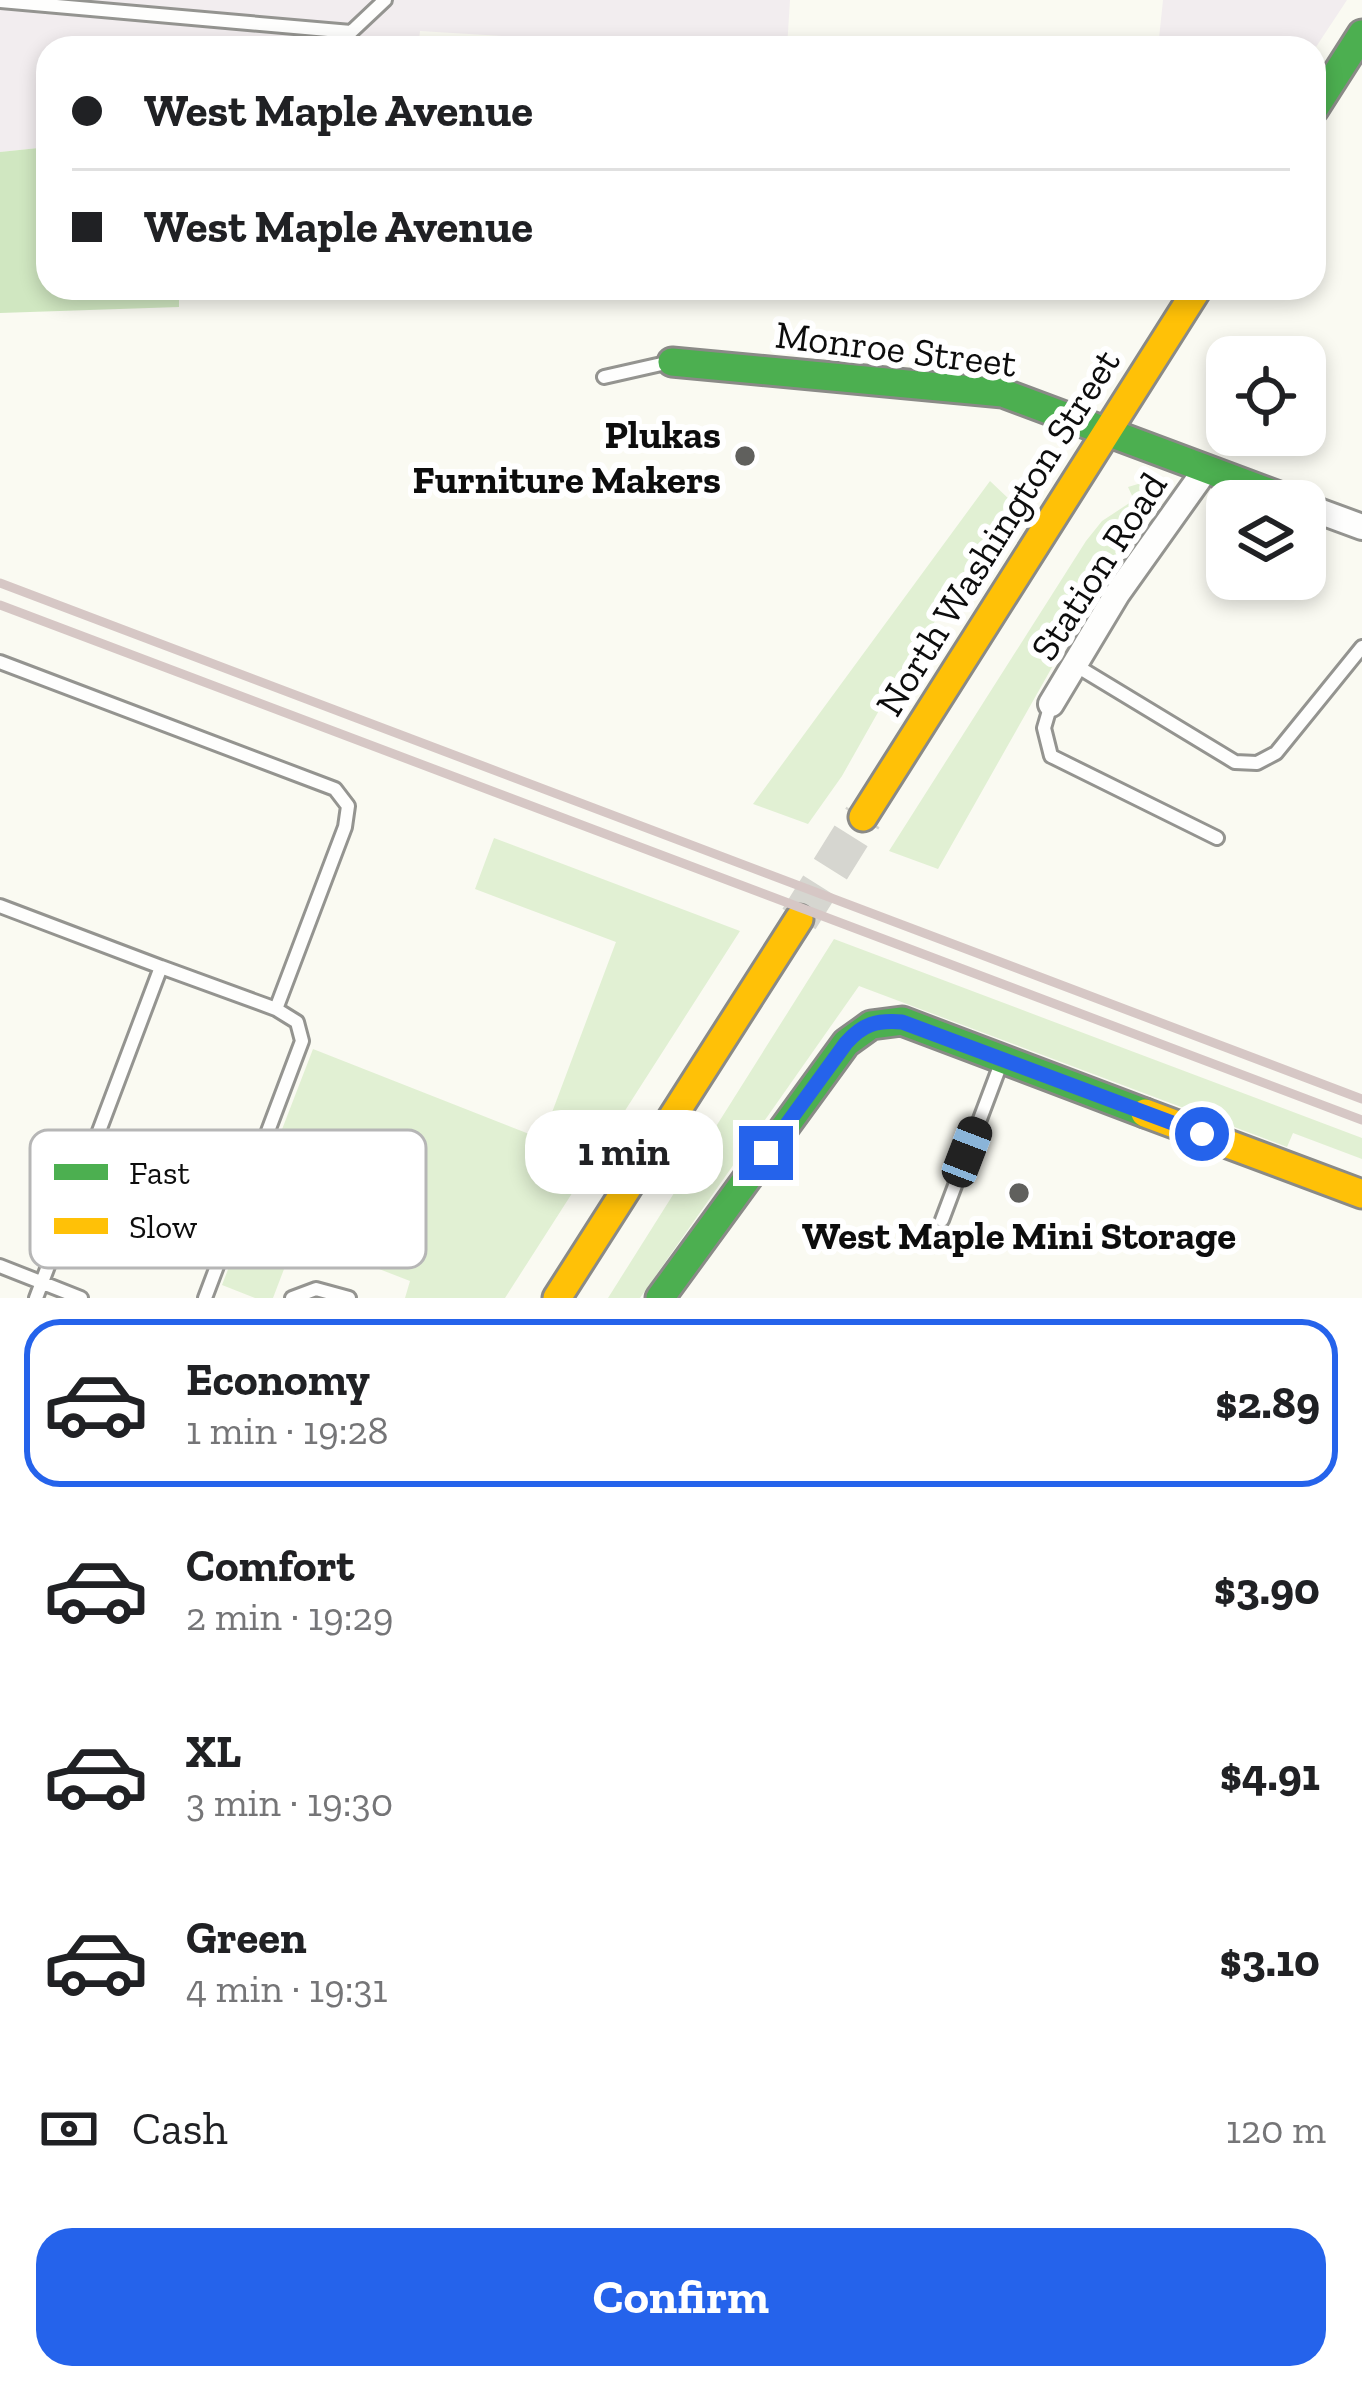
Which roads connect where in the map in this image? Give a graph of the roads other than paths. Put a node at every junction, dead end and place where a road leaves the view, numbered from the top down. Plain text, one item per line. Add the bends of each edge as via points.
1 (385, 0) edge
2 (0, 1) edge
3 (1362, 34) edge
4 (1326, 90) edge
5 (1190, 300) edge
6 (672, 362) joint
7 (604, 377) dead end
8 (1107, 431) junction
9 (1206, 469) junction
10 (1236, 480) edge
11 (1326, 514) edge
12 (1362, 527) edge
13 (1362, 647) edge
14 (0, 662) edge
15 (1075, 665) junction
16 (1051, 704) joint
17 (863, 817) tunnel mouth
18 (1217, 838) dead end
19 (0, 906) edge
20 (799, 919) tunnel mouth
21 (161, 967) junction
22 (276, 1010) junction
23 (1003, 1059) junction
24 (99, 1130) edge
25 (268, 1130) edge
26 (1362, 1194) edge
27 (942, 1220) dead end
28 (0, 1266) edge
29 (47, 1268) edge
30 (216, 1268) edge
31 (42, 1282) junction
32 (36, 1298) edge
33 (81, 1298) edge
34 (205, 1298) edge
35 (292, 1298) edge
36 (349, 1298) edge
37 (557, 1298) edge
38 (660, 1298) edge

1 - 2 lane via 351,32
3 - 4 street
5 - 8 street, North Washington Street
6 - 7 lane
6 - 8 street, Monroe Street via 1004,393
8 - 9 street, Monroe Street
8 - 17 street, North Washington Street
9 - 10 street, Monroe Street
9 - 15 street, Station Road
11 - 12 street
13 - 15 lane via 1276,753 1257,763 1235,762
14 - 22 lane via 335,789 348,806 345,826
15 - 16 street, Station Road
16 - 18 lane via 1044,728 1051,756
19 - 21 lane
20 - 37 street
21 - 22 lane
21 - 24 lane
22 - 25 lane via 297,1022 302,1041
23 - 26 street
23 - 27 lane
23 - 38 street via 902,1022 861,1027
28 - 31 lane
29 - 31 lane
30 - 34 lane
31 - 32 lane
31 - 33 lane
35 - 36 lane via 316,1289

